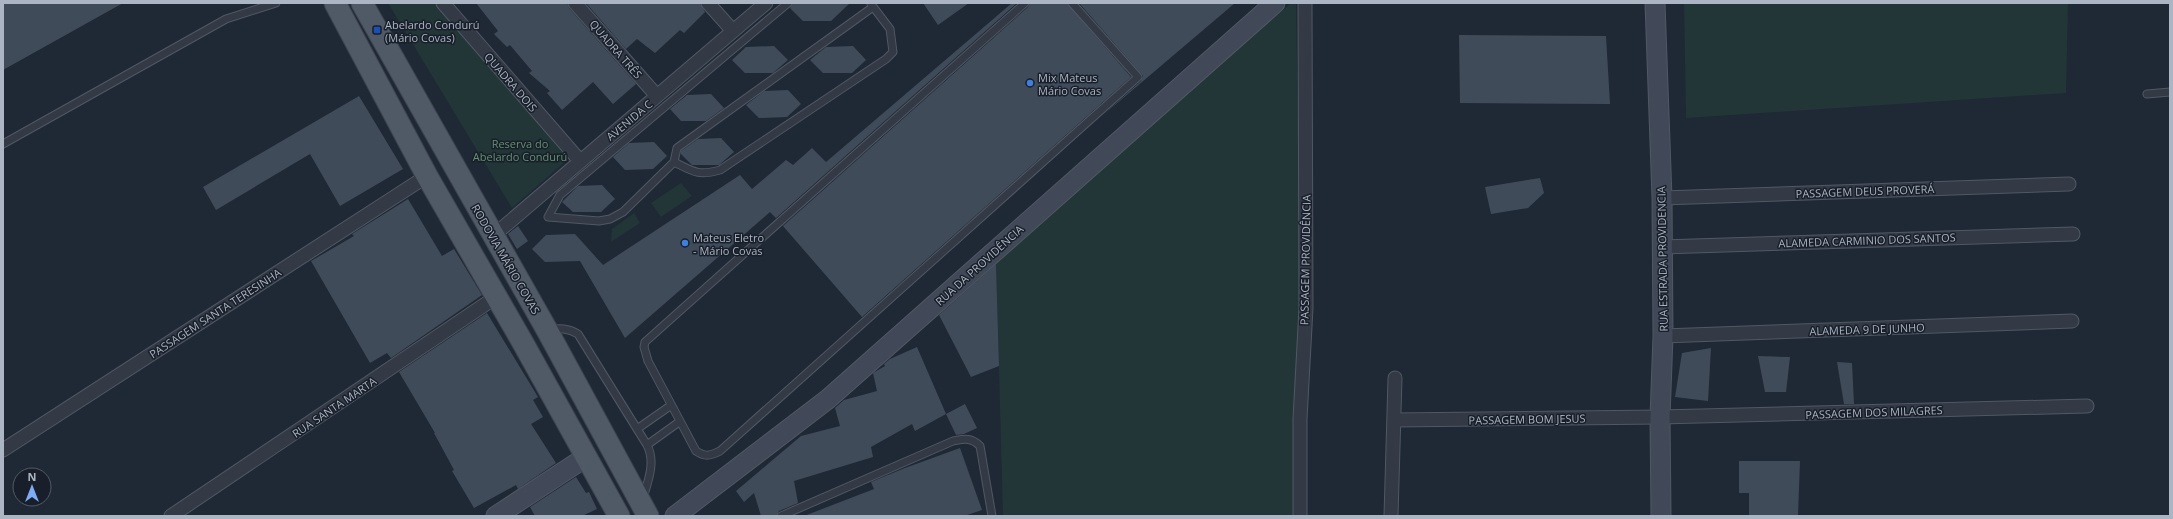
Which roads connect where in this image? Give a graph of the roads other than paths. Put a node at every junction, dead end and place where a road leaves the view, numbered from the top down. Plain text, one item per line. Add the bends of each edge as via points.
1 (276, 3) edge
2 (335, 3) edge
3 (362, 3) edge
4 (443, 3) edge
5 (575, 3) edge
6 (708, 3) edge
7 (766, 3) edge
8 (788, 3) edge
9 (1026, 3) edge
10 (1072, 3) edge
11 (1275, 3) edge
12 (1305, 3) edge
13 (1655, 3) edge
14 (872, 5) edge
15 (733, 31) junction
16 (2170, 92) edge
17 (2147, 94) dead end
18 (657, 96) junction
19 (3, 144) edge
20 (580, 162) junction
21 (674, 162) junction
22 (427, 176) junction
23 (2069, 184) dead end
24 (1662, 198) junction
25 (2073, 234) dead end
26 (493, 236) junction
27 (1662, 247) junction
28 (496, 297) junction
29 (2072, 321) dead end
30 (547, 330) junction
31 (1663, 336) junction
32 (573, 378) junction
33 (1395, 378) dead end
34 (550, 390) junction
35 (670, 406) junction
36 (2087, 406) dead end
37 (1660, 417) junction
38 (1394, 420) junction
39 (679, 422) junction
40 (638, 429) junction
41 (647, 445) junction
42 (3, 450) edge
43 (586, 456) junction
44 (629, 481) junction
45 (605, 491) junction
46 (645, 510) edge
47 (171, 516) edge
48 (496, 516) edge
49 (619, 516) edge
50 (675, 516) edge
51 (781, 516) edge
52 (992, 516) edge
53 (1300, 516) edge
54 (1391, 516) edge
55 (1661, 516) edge

1 - 19 lane via 226,19
2 - 22 main road
3 - 26 main road, RODOVIA MÁRIO COVAS
4 - 20 street, QUADRA DOIS
5 - 18 street, QUADRA TRÊS
6 - 15 street
7 - 15 street, AVENIDA C
8 - 21 lane via 560,195 548,217 599,221 610,219 623,212
9 - 35 lane via 652,334 645,342 645,354
10 - 39 lane via 1138,77 720,451 711,456 696,451
11 - 50 street, RUA DA PROVIDÊNCIA via 828,399
12 - 53 street, PASSAGEM PROVIDÊNCIA via 1306,308 1302,377
13 - 24 street, RUA ESTRADA PROVIDENCIA
14 - 21 lane via 676,148
14 - 21 lane via 890,29 893,52 886,59 720,170 704,174
15 - 18 street, AVENIDA C
16 - 17 lane
18 - 20 street, AVENIDA C
20 - 26 street, AVENIDA C
22 - 28 main road
22 - 42 street, PASSAGEM SANTA TERESINHA
23 - 24 street, PASSAGEM DEUS PROVERÁ
24 - 27 street, RUA ESTRADA PROVIDENCIA
25 - 27 street, ALAMEDA CARMINIO DOS SANTOS
26 - 30 main road, RODOVIA MÁRIO COVAS
27 - 31 street, RUA ESTRADA PROVIDENCIA
28 - 34 main road
28 - 47 street, RUA SANTA MARTA
29 - 31 street, ALAMEDA 9 DE JUNHO
30 - 32 main road, RODOVIA MÁRIO COVAS
30 - 40 lane via 570,329 578,334
31 - 37 street, RUA ESTRADA PROVIDENCIA
32 - 34 main road via 561,374 554,377 550,381
32 - 44 main road, RODOVIA MÁRIO COVAS
33 - 38 street
34 - 43 main road
35 - 39 lane
35 - 40 lane
36 - 37 street, PASSAGEM DOS MILAGRES
37 - 38 street, PASSAGEM BOM JESUS
37 - 55 street, RUA ESTRADA PROVIDENCIA
38 - 54 street
39 - 41 lane
40 - 41 lane
41 - 46 lane via 651,453 651,466
43 - 45 main road
43 - 48 street
44 - 45 main road via 624,492 617,494
44 - 46 main road, RODOVIA MÁRIO COVAS
45 - 49 main road
51 - 52 lane via 965,438 974,440 980,446

